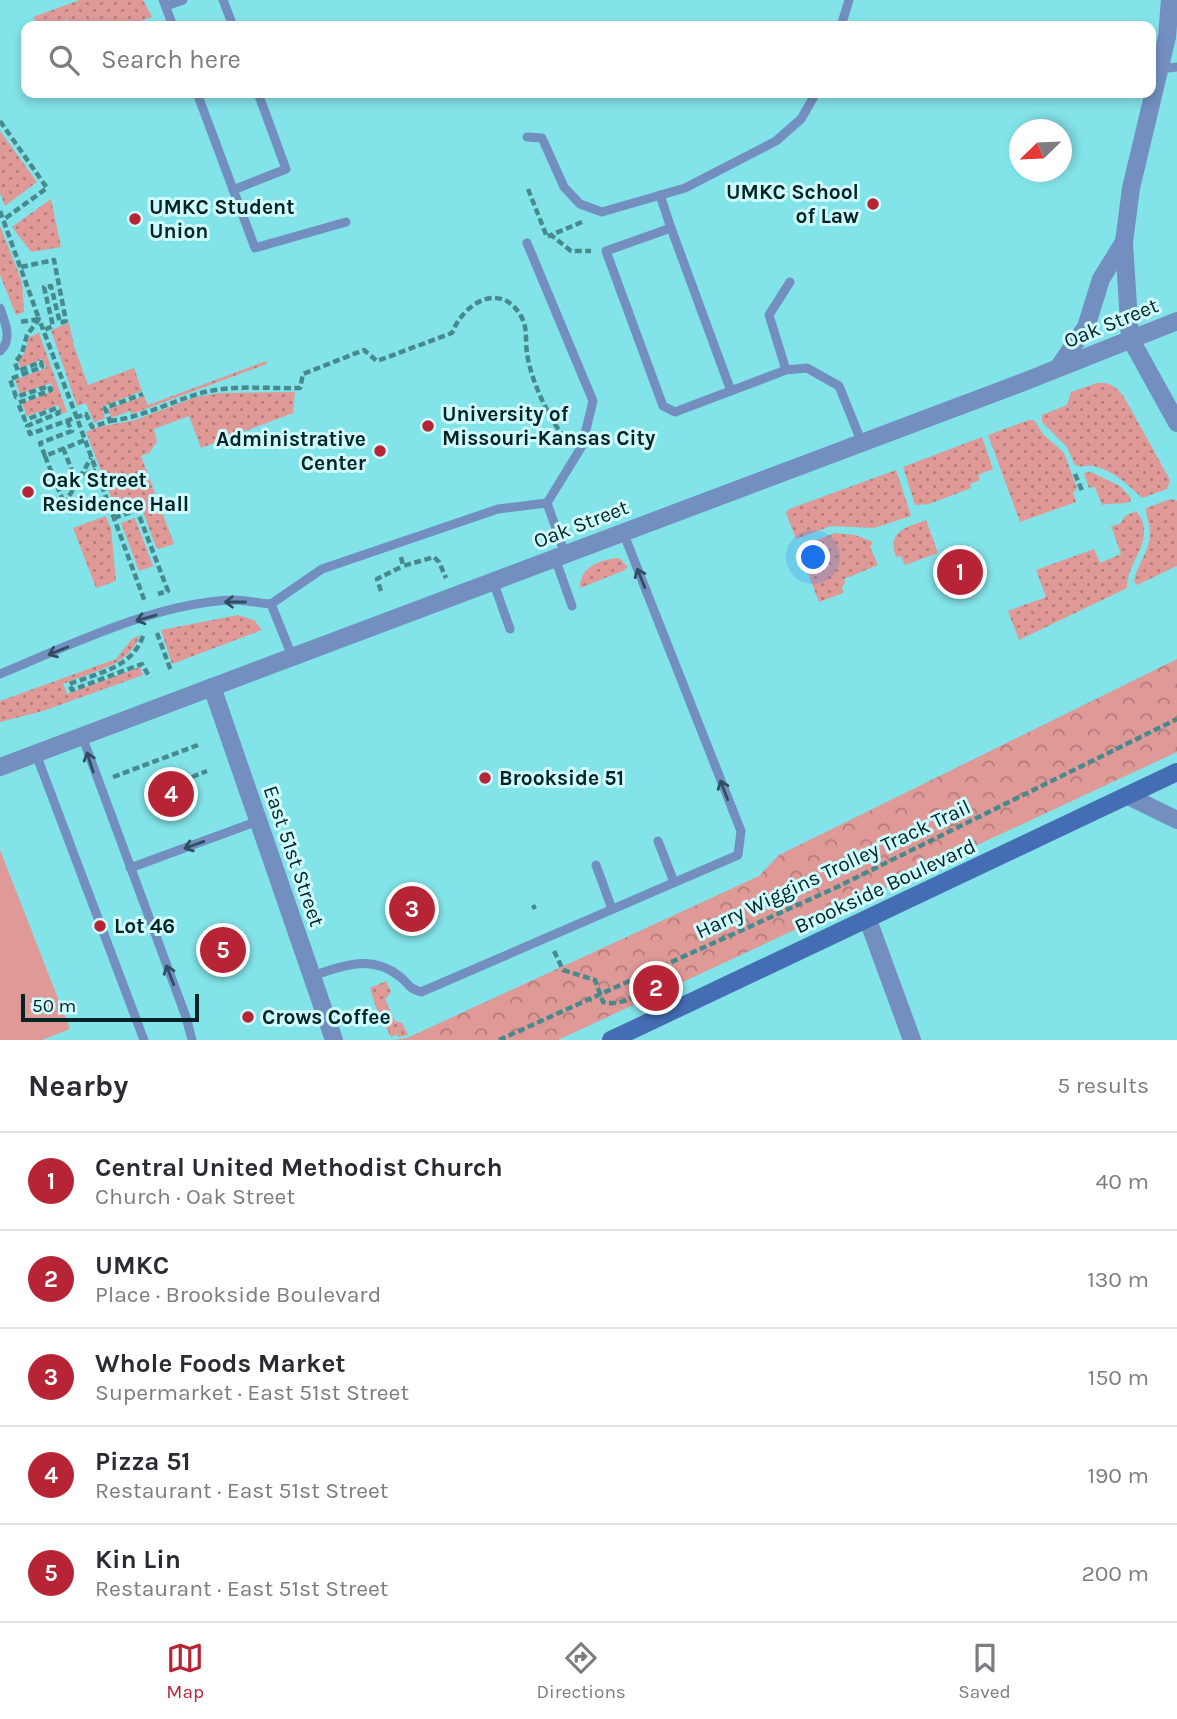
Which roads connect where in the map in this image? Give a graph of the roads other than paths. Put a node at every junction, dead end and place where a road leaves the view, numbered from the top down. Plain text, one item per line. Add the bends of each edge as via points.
1 (183, 0) edge
2 (223, 0) edge
3 (849, 0) edge
4 (1170, 0) edge
5 (164, 3) edge
6 (171, 21) edge
7 (231, 21) edge
8 (843, 21) edge
9 (1168, 68) edge
10 (199, 98) edge
11 (260, 98) edge
12 (813, 98) edge
13 (527, 137) dead end
14 (233, 190) junction
15 (660, 195) junction
16 (346, 222) dead end
17 (671, 228) junction
18 (1124, 242) junction
19 (527, 243) dead end
20 (790, 282) dead end
21 (0, 308) edge
22 (1177, 321) edge
23 (1130, 338) junction
24 (0, 351) edge
25 (1057, 368) junction
26 (786, 370) junction
27 (731, 391) junction
28 (1177, 423) edge
29 (862, 443) junction
30 (547, 503) junction
31 (623, 532) junction
32 (560, 556) junction
33 (493, 581) junction
34 (271, 604) junction
35 (572, 606) dead end
36 (510, 629) dead end
37 (292, 656) junction
38 (0, 674) edge
39 (212, 687) junction
40 (82, 736) junction
41 (36, 754) junction
42 (0, 767) edge
43 (1177, 772) edge
44 (1128, 796) junction
45 (1177, 820) edge
46 (258, 821) junction
47 (658, 841) dead end
48 (596, 864) dead end
49 (130, 868) junction
50 (674, 882) junction
51 (612, 909) junction
52 (868, 920) junction
53 (312, 975) junction
54 (144, 1040) edge
55 (192, 1040) edge
56 (334, 1040) edge
57 (611, 1040) edge
58 (912, 1040) edge

1 - 5 lane
2 - 7 lane
3 - 8 lane
4 - 9 street
5 - 6 lane
9 - 18 street via 1131,188
10 - 14 lane
11 - 14 lane via 286,169
12 - 15 lane via 801,119 776,141 708,178
13 - 15 lane via 542,138 564,187 580,204 603,212
14 - 16 lane via 255,248
15 - 17 lane
17 - 27 lane
17 - 27 lane via 606,251 663,405 675,412
18 - 23 street
18 - 25 street via 1101,279 1086,327
19 - 30 lane via 593,401 582,446
20 - 26 lane via 769,315
21 - 24 lane via 9,338
22 - 23 street, Oak Street
23 - 25 street, Oak Street
23 - 28 street
25 - 29 street, Oak Street
26 - 27 lane
26 - 29 lane via 807,368 839,386
29 - 31 street, Oak Street
30 - 32 lane
30 - 34 lane via 498,509 323,569
31 - 32 street, Oak Street
50 -> 31 lane via 738,855 741,831
32 - 33 street, Oak Street
32 - 35 lane
33 - 36 lane
33 - 37 street, Oak Street
34 - 37 lane
34 -> 38 lane via 232,600 178,608 116,627
37 - 39 street, Oak Street
39 - 40 street, Oak Street
39 - 46 street, East 51st Street
40 - 41 street, Oak Street
49 -> 40 lane
41 - 42 street, Oak Street
41 - 54 lane
43 - 44 main road, Brookside Boulevard
44 - 45 street
44 - 52 main road, Brookside Boulevard
46 -> 49 lane
46 - 53 street, East 51st Street
47 - 50 lane
48 - 51 lane
55 -> 49 lane
50 - 51 lane
51 - 53 lane via 421,992 379,964 354,962
52 - 57 main road, Brookside Boulevard
52 - 58 street
53 - 56 street, East 51st Street

